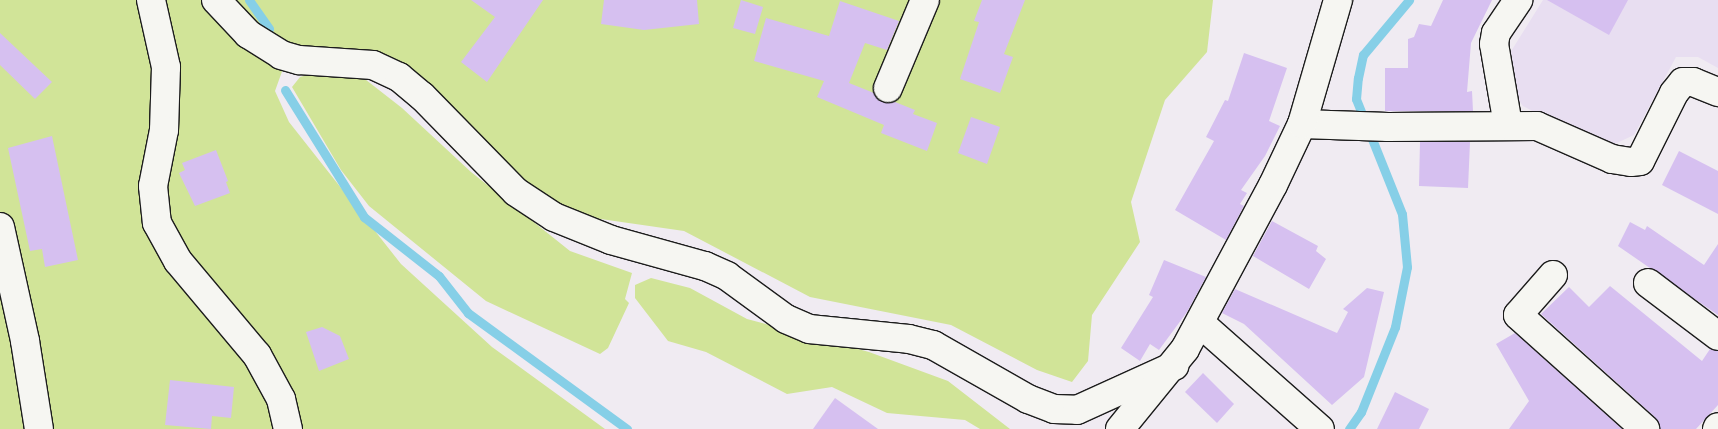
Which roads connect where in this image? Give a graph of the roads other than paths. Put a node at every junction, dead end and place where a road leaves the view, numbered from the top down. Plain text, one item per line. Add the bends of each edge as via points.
1 (151, 0) edge
2 (216, 0) edge
3 (925, 0) edge
4 (1338, 0) edge
5 (1518, 0) edge
6 (888, 88) dead end
7 (1718, 92) edge
8 (1302, 124) junction
9 (1508, 125) junction
10 (0, 227) edge
11 (1552, 275) dead end
12 (1648, 283) dead end
13 (1200, 323) junction
14 (1718, 336) edge
15 (1174, 366) junction
16 (39, 429) edge
17 (288, 429) edge
18 (1120, 429) edge
19 (1320, 429) edge
20 (1645, 429) edge

1 - 17 street via 166,66 164,130 153,186 157,223 178,261 258,355 281,399
2 - 15 street via 248,34 280,55 299,60 373,64 400,78 422,96 516,192 554,217 593,234 705,266 727,276 786,318 810,329 909,339 933,345 1028,400 1054,409 1077,410
3 - 6 street
4 - 8 street
5 - 9 street via 1496,33 1494,44 1494,62
7 - 9 street via 1693,82 1683,82 1674,93 1640,161 1612,159 1537,126
8 - 9 street via 1388,127
8 - 13 street
10 - 16 street via 25,341
11 - 20 street via 1518,315
12 - 14 street
13 - 15 street
13 - 19 street
15 - 18 street

